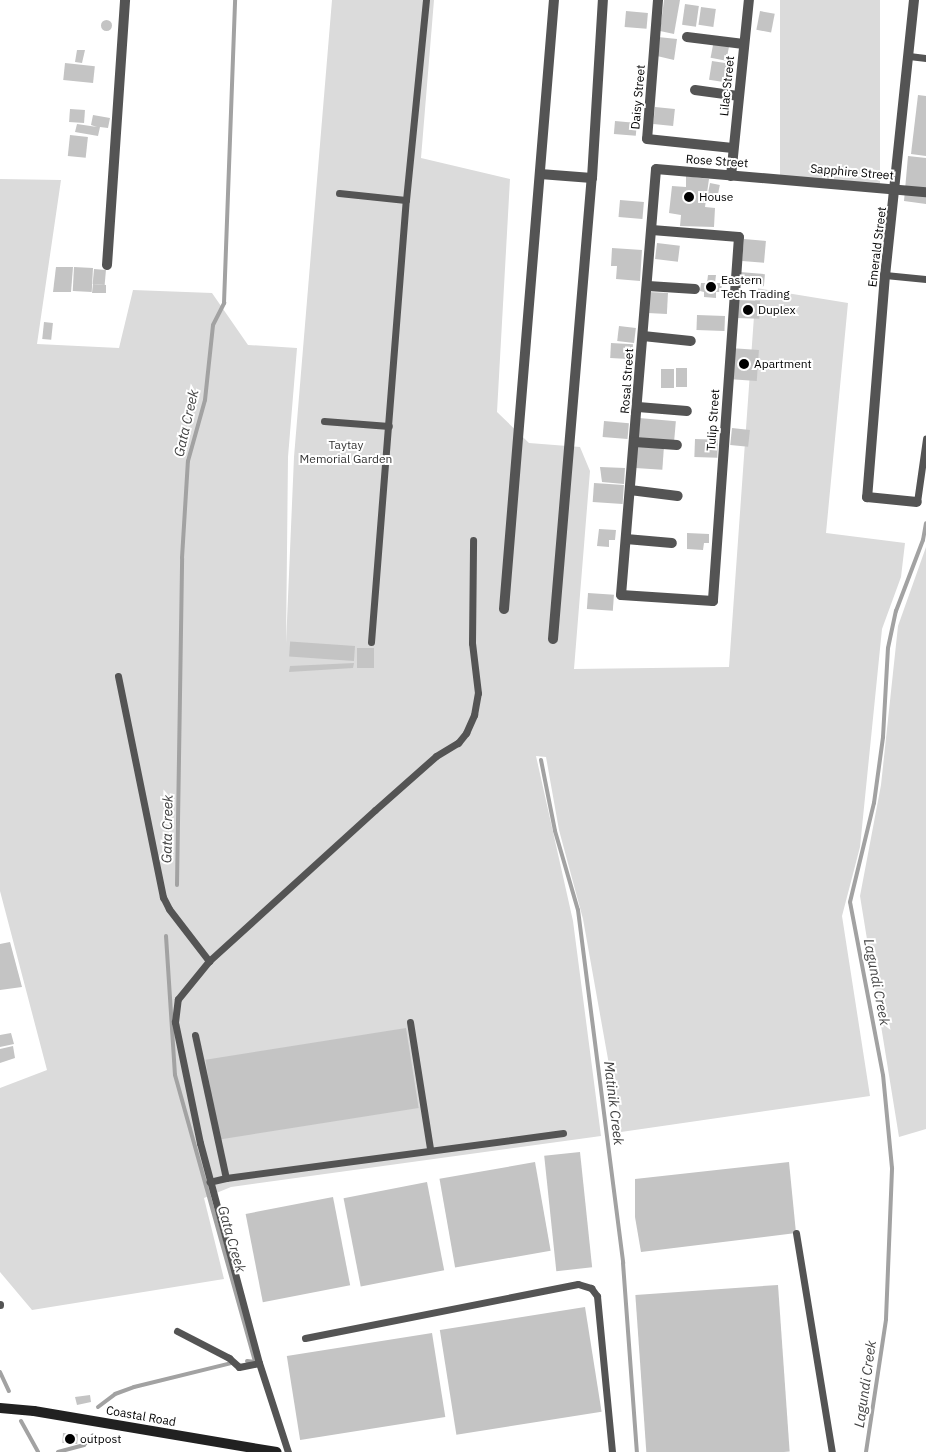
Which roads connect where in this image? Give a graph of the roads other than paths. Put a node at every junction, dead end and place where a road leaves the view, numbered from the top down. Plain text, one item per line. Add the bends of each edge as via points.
1 (125, 0) edge
2 (426, 0) edge
3 (554, 0) edge
4 (603, 0) edge
5 (658, 0) edge
6 (749, 0) edge
7 (914, 0) edge
8 (687, 37) dead end
9 (744, 44) junction
10 (909, 56) junction
11 (926, 58) edge
12 (695, 90) dead end
13 (738, 96) junction
14 (733, 148) junction
15 (656, 169) joint
16 (540, 174) junction
17 (731, 176) junction
18 (592, 178) junction
19 (776, 178) joint
20 (896, 187) junction
21 (926, 192) edge
22 (338, 193) dead end
23 (406, 200) junction
24 (652, 230) junction
25 (107, 265) dead end
26 (885, 275) junction
27 (926, 278) edge
28 (648, 286) junction
29 (695, 290) dead end
30 (643, 336) junction
31 (691, 341) dead end
32 (638, 407) junction
33 (687, 411) dead end
34 (324, 421) dead end
35 (389, 426) junction
36 (926, 439) edge
37 (635, 442) junction
38 (677, 445) dead end
39 (630, 490) junction
40 (678, 496) dead end
41 (917, 502) joint
42 (626, 539) junction
43 (473, 540) dead end
44 (672, 543) dead end
45 (621, 595) joint
46 (504, 609) dead end
47 (553, 639) dead end
48 (371, 642) dead end
49 (118, 676) dead end
50 (209, 961) junction
51 (410, 1022) dead end
52 (195, 1035) dead end
53 (563, 1133) dead end
54 (430, 1148) junction
55 (226, 1178) junction
56 (210, 1182) junction
57 (796, 1233) dead end
58 (177, 1331) dead end
59 (305, 1338) dead end
60 (260, 1363) junction
61 (0, 1408) edge
62 (277, 1452) edge
63 (288, 1452) edge
64 (612, 1452) edge
65 (832, 1452) edge

1 - 25 street
2 - 23 lane
3 - 16 street
4 - 18 street
5 - 14 street, Daisy Street via 647,139
6 - 9 street, Lilac Street
7 - 10 street, Emerald Street
8 - 9 street
9 - 13 street, Lilac Street
10 - 11 lane
10 - 20 street, Emerald Street
12 - 13 street
13 - 14 street, Lilac Street
14 - 17 street, Lilac Street
15 - 17 street, Rose Street
15 - 24 street, Rosal Street
16 - 18 street
16 - 46 street
17 - 19 street, Rose Street
18 - 47 street
19 - 20 street, Sapphire Street
20 - 21 street, Sapphire Street
20 - 26 street, Emerald Street
22 - 23 lane
23 - 35 lane
24 - 28 street, Rosal Street
24 - 45 street, Tulip Street via 739,237 713,601
26 - 27 lane
26 - 41 street, Emerald Street via 867,497
28 - 29 street
28 - 30 street, Rosal Street
30 - 31 street
30 - 32 street, Rosal Street
32 - 33 street
32 - 37 street, Rosal Street
34 - 35 lane
35 - 48 lane
36 - 41 lane
37 - 38 street
37 - 39 street, Rosal Street
39 - 40 street
39 - 42 street, Rosal Street
42 - 44 street
42 - 45 street, Rosal Street
43 - 50 lane via 472,642 478,693 466,733 375,810
49 - 50 lane via 163,897
50 - 56 lane via 178,1000 175,1022
51 - 54 lane
52 - 55 lane
53 - 54 lane
54 - 55 lane
55 - 56 lane
56 - 60 lane
57 - 65 lane
58 - 60 lane via 240,1367
59 - 64 lane via 578,1284 591,1288 597,1296
60 - 63 lane
61 - 62 main road, Coastal Road

